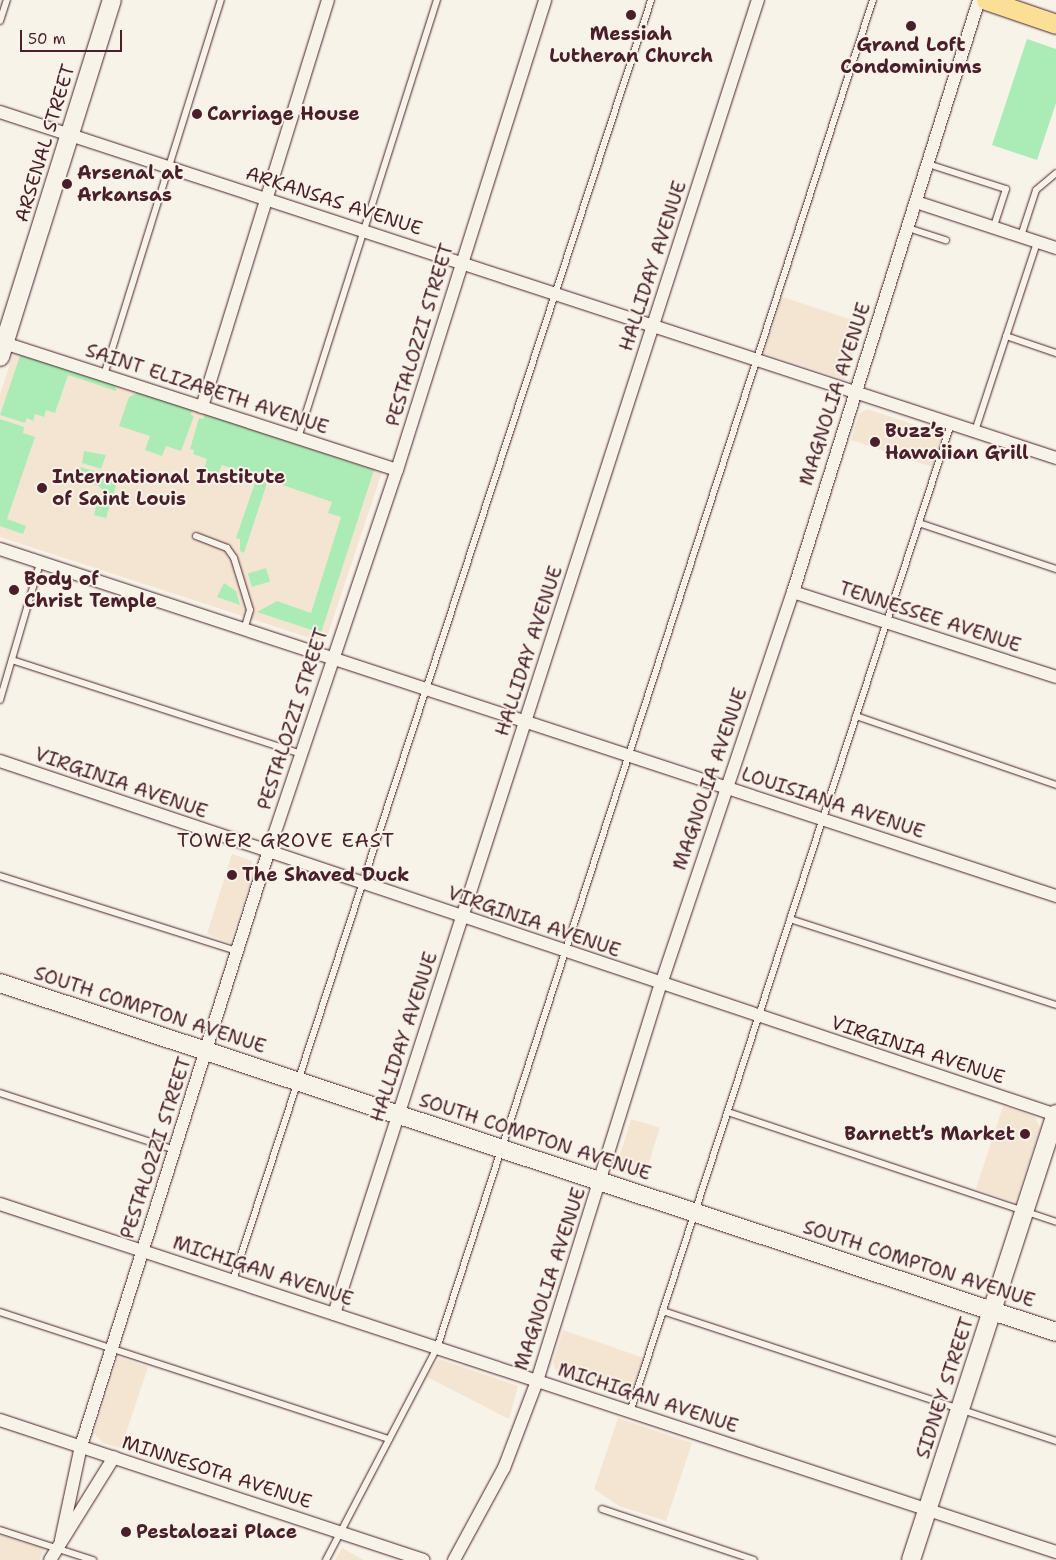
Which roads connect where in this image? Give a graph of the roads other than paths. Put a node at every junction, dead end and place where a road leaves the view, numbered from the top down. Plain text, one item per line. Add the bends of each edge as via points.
1 (7, 0) edge
2 (112, 0) edge
3 (221, 0) edge
4 (328, 0) edge
5 (437, 0) edge
6 (545, 0) edge
7 (651, 0) edge
8 (758, 0) edge
9 (873, 0) edge
10 (979, 0) edge
11 (986, 0) edge
12 (0, 21) edge
13 (1056, 24) edge
14 (0, 112) edge
15 (70, 135) junction
16 (928, 164) junction
17 (169, 167) junction
18 (1056, 172) edge
19 (265, 198) junction
20 (916, 202) junction
21 (994, 227) junction
22 (908, 228) junction
23 (363, 231) junction
24 (1021, 236) junction
25 (946, 240) dead end
26 (1037, 242) junction
27 (1056, 248) edge
28 (462, 263) junction
29 (557, 295) junction
30 (654, 326) junction
31 (1006, 336) junction
32 (2, 350) edge
33 (1056, 353) edge
34 (756, 360) junction
35 (104, 375) junction
36 (854, 392) junction
37 (202, 407) junction
38 (951, 424) junction
39 (975, 431) junction
40 (298, 438) junction
41 (1056, 458) edge
42 (397, 470) junction
43 (919, 523) junction
44 (196, 536) dead end
45 (0, 549) edge
46 (40, 563) junction
47 (1056, 569) edge
48 (792, 592) junction
49 (887, 623) junction
50 (244, 630) junction
51 (332, 658) junction
52 (12, 660) junction
53 (1056, 678) edge
54 (425, 689) junction
55 (0, 700) edge
56 (856, 716) junction
57 (525, 722) junction
58 (302, 754) junction
59 (628, 756) junction
60 (0, 761) edge
61 (1056, 785) edge
62 (728, 788) junction
63 (823, 819) junction
64 (268, 853) junction
65 (0, 876) edge
66 (361, 884) junction
67 (1056, 896) edge
68 (462, 917) junction
69 (790, 919) junction
70 (237, 951) junction
71 (564, 952) junction
72 (0, 983) edge
73 (661, 984) junction
74 (1056, 1004) edge
75 (758, 1017) junction
76 (207, 1051) junction
77 (299, 1082) junction
78 (0, 1093) edge
79 (728, 1112) junction
80 (398, 1114) junction
81 (1056, 1115) edge
82 (501, 1148) junction
83 (176, 1151) junction
84 (601, 1181) junction
85 (0, 1204) edge
86 (1025, 1211) junction
87 (695, 1212) junction
88 (1056, 1222) edge
89 (142, 1251) junction
90 (233, 1280) junction
91 (663, 1311) junction
92 (992, 1311) junction
93 (0, 1312) edge
94 (334, 1314) junction
95 (1056, 1332) edge
96 (112, 1348) junction
97 (437, 1348) junction
98 (537, 1381) junction
99 (960, 1409) junction
100 (630, 1412) junction
101 (0, 1420) edge
102 (389, 1439) junction
103 (1056, 1441) edge
104 (81, 1446) junction
105 (114, 1457) junction
106 (602, 1509) dead end
107 (928, 1510) junction
108 (0, 1530) edge
109 (340, 1532) junction
110 (59, 1544) junction
111 (1056, 1552) edge
112 (50, 1560) edge
113 (93, 1560) edge
114 (326, 1560) edge
115 (423, 1560) edge
116 (454, 1560) edge
117 (754, 1560) edge
118 (911, 1560) edge

1 - 12 lane
2 - 15 main road, ARSENAL STREET
3 - 17 lane
4 - 19 street
5 - 23 lane
6 - 28 street, PESTALOZZI STREET
7 - 29 lane
8 - 30 street, HALLIDAY AVENUE
9 - 34 lane
10 - 16 street, MAGNOLIA AVENUE
11 - 13 main road
14 - 15 street, ARKANSAS AVENUE
15 - 17 street, ARKANSAS AVENUE
15 - 32 main road, ARSENAL STREET
16 - 20 street, MAGNOLIA AVENUE
16 - 21 lane via 1006,189
17 - 19 street, ARKANSAS AVENUE
17 - 35 lane
18 - 24 lane via 1036,190
19 - 23 street, ARKANSAS AVENUE
19 - 37 street
20 - 21 street
20 - 22 street, MAGNOLIA AVENUE
21 - 24 street
22 - 25 lane
22 - 36 street, MAGNOLIA AVENUE
23 - 28 street, ARKANSAS AVENUE
23 - 40 lane
24 - 26 street
26 - 27 street
26 - 31 lane
28 - 29 street, ARKANSAS AVENUE
28 - 42 street, PESTALOZZI STREET
29 - 30 street, ARKANSAS AVENUE
29 - 54 lane
30 - 34 street, ARKANSAS AVENUE
30 - 57 street, HALLIDAY AVENUE
31 - 33 lane
31 - 39 lane
32 - 35 street, SAINT ELIZABETH AVENUE
34 - 36 street, ARKANSAS AVENUE
34 - 59 lane
35 - 37 street, SAINT ELIZABETH AVENUE
36 - 38 street, ARKANSAS AVENUE
36 - 48 street, MAGNOLIA AVENUE
37 - 40 street, SAINT ELIZABETH AVENUE
38 - 39 street, ARKANSAS AVENUE
38 - 43 lane
39 - 41 street, ARKANSAS AVENUE
40 - 42 street, SAINT ELIZABETH AVENUE
42 - 51 street, PESTALOZZI STREET
43 - 47 lane
43 - 49 lane
44 - 50 lane via 227,548 234,558 250,610
45 - 46 street, LOUISIANA AVENUE
46 - 50 street, LOUISIANA AVENUE
46 - 52 lane
48 - 49 street, TENNESSEE AVENUE
48 - 62 street, MAGNOLIA AVENUE
49 - 53 street, TENNESSEE AVENUE
49 - 56 lane
50 - 51 street, LOUISIANA AVENUE
51 - 54 street, LOUISIANA AVENUE
51 - 58 street, PESTALOZZI STREET
52 - 55 lane
52 - 58 lane
54 - 57 street, LOUISIANA AVENUE
54 - 66 lane
56 - 61 lane
56 - 63 lane
57 - 59 street, LOUISIANA AVENUE
57 - 68 street, HALLIDAY AVENUE
58 - 64 street, PESTALOZZI STREET
59 - 62 street, LOUISIANA AVENUE
59 - 71 lane
60 - 64 street, VIRGINIA AVENUE
62 - 63 street, LOUISIANA AVENUE
62 - 73 street, MAGNOLIA AVENUE
63 - 67 street, LOUISIANA AVENUE
63 - 69 lane
64 - 66 street, VIRGINIA AVENUE
64 - 70 street, PESTALOZZI STREET
65 - 70 lane
66 - 68 street, VIRGINIA AVENUE
66 - 77 lane
68 - 71 street, VIRGINIA AVENUE
68 - 80 street, HALLIDAY AVENUE
69 - 74 lane
69 - 75 lane
70 - 76 street, PESTALOZZI STREET
71 - 73 street, VIRGINIA AVENUE
71 - 82 lane
72 - 76 main road, SOUTH COMPTON AVENUE
73 - 75 street, VIRGINIA AVENUE
73 - 84 street, MAGNOLIA AVENUE
75 - 79 lane
75 - 81 street, VIRGINIA AVENUE
76 - 77 main road, SOUTH COMPTON AVENUE
76 - 83 street, PESTALOZZI STREET
77 - 80 main road, SOUTH COMPTON AVENUE
77 - 90 lane
78 - 83 lane
79 - 86 lane
79 - 87 lane
80 - 82 main road, SOUTH COMPTON AVENUE
80 - 94 street, HALLIDAY AVENUE
81 - 86 main road, SIDNEY STREET
82 - 84 main road, SOUTH COMPTON AVENUE
82 - 97 lane
83 - 89 street, PESTALOZZI STREET
84 - 87 main road, SOUTH COMPTON AVENUE
84 - 98 street, MAGNOLIA AVENUE
85 - 89 street, MICHIGAN AVENUE
86 - 88 lane
86 - 92 main road, SIDNEY STREET
87 - 91 lane
87 - 92 main road, SOUTH COMPTON AVENUE
89 - 90 street, MICHIGAN AVENUE
89 - 96 street, PESTALOZZI STREET
90 - 94 street, MICHIGAN AVENUE
91 - 99 lane
91 - 100 lane
92 - 95 main road, SOUTH COMPTON AVENUE
92 - 99 main road, SIDNEY STREET
93 - 96 lane
94 - 97 street, MICHIGAN AVENUE
96 - 102 lane
96 - 104 street, PESTALOZZI STREET
97 - 98 street, MICHIGAN AVENUE
97 - 102 lane
98 - 100 street, MICHIGAN AVENUE
98 - 116 street, MAGNOLIA AVENUE via 504,1468
99 - 103 lane
99 - 107 main road, SIDNEY STREET
100 - 107 street, MICHIGAN AVENUE
101 - 104 street, MINNESOTA AVENUE
102 - 109 lane
104 - 105 street, MINNESOTA AVENUE
104 - 110 street, PESTALOZZI STREET
105 - 109 street, MINNESOTA AVENUE
105 - 110 street, PESTALOZZI STREET
106 - 117 lane
107 - 111 street, MICHIGAN AVENUE
107 - 118 main road, SIDNEY STREET
108 - 110 lane
109 - 114 lane
109 - 115 street, MINNESOTA AVENUE
110 - 112 street, PESTALOZZI STREET
110 - 113 lane

